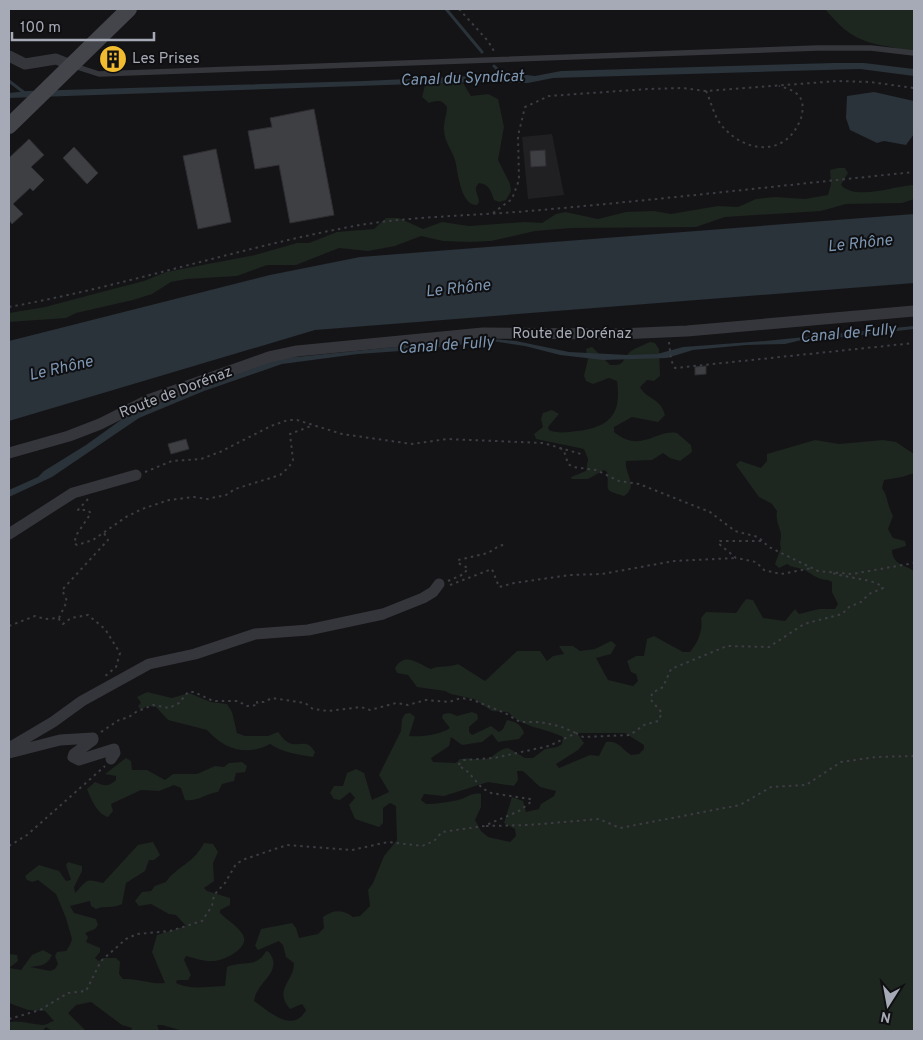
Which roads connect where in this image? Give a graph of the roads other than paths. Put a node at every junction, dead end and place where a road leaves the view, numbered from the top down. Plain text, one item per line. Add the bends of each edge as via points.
1 (129, 9) edge
2 (914, 53) edge
3 (9, 56) edge
4 (66, 70) junction
5 (9, 126) edge
6 (914, 311) edge
7 (9, 453) edge
8 (136, 476) road end
9 (9, 534) edge
10 (439, 584) road end
11 (9, 748) edge
12 (9, 754) edge
13 (111, 759) road end

1 - 4 main road
2 - 4 lane via 841,48 99,74
3 - 4 street via 25,64 56,60
4 - 5 main road
6 - 7 street, Route de Dorénaz via 667,332 483,333 283,354 148,400 86,430
8 - 9 street via 69,495
10 - 11 street via 423,598 383,614 318,628 255,634 195,654 149,664
12 - 13 street via 60,740 93,738 73,758 79,760 111,749 115,753

